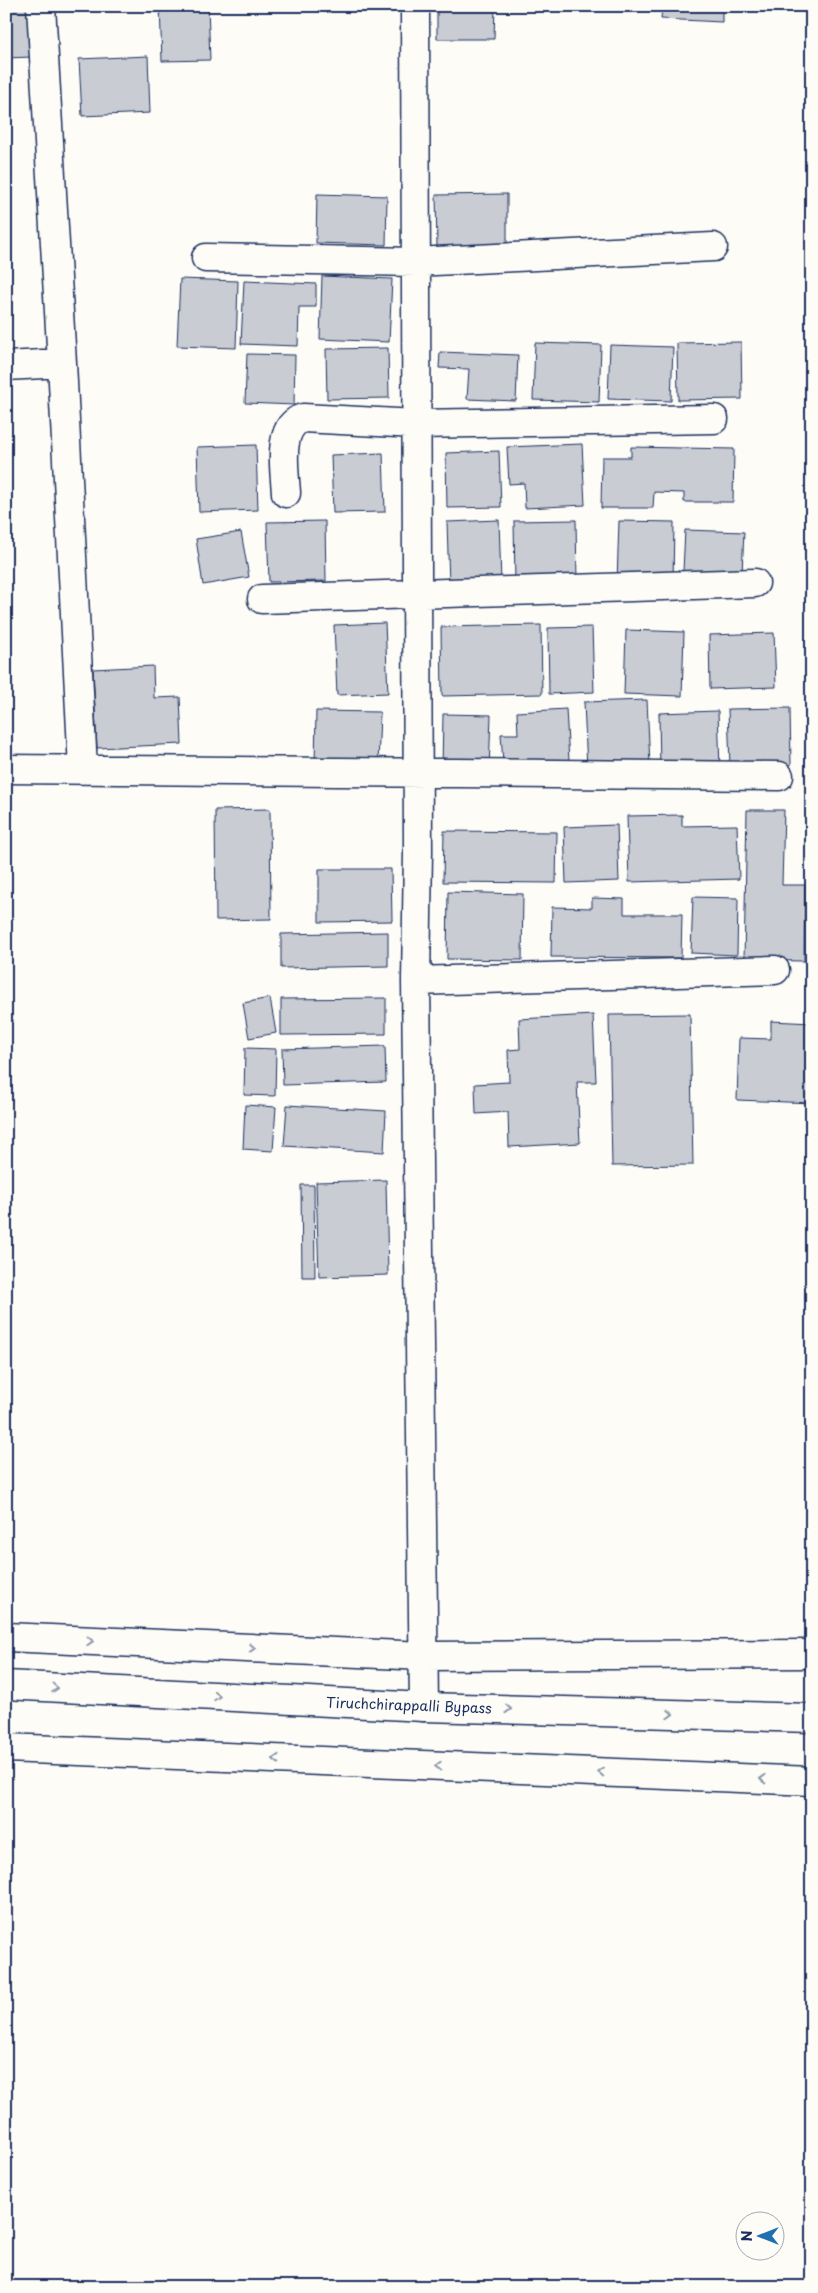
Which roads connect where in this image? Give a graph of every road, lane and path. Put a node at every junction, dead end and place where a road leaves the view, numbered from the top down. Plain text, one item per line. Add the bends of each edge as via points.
1 (41, 6) edge
2 (415, 6) edge
3 (713, 247) dead end
4 (206, 258) dead end
5 (415, 262) junction
6 (62, 363) junction
7 (6, 366) edge
8 (714, 419) dead end
9 (416, 424) junction
10 (286, 493) dead end
11 (755, 583) dead end
12 (417, 592) junction
13 (262, 598) dead end
14 (6, 769) edge
15 (83, 769) junction
16 (418, 774) junction
17 (779, 776) dead end
18 (775, 970) dead end
19 (416, 981) junction
20 (6, 1637) edge
21 (812, 1654) edge
22 (424, 1656) junction
23 (6, 1685) edge
24 (424, 1707) junction
25 (812, 1718) edge
26 (6, 1748) edge
27 (812, 1781) edge

1 - 6 main road
2 - 5 main road
3 - 5 main road
4 - 5 main road
5 - 9 main road
6 - 7 main road
6 - 15 main road
8 - 9 main road
9 - 10 main road via 298,420 289,430 285,445
9 - 12 main road
11 - 12 main road
12 - 13 main road
12 - 16 main road
14 - 15 main road
15 - 16 main road
16 - 17 main road
16 - 19 main road
18 - 19 main road
19 - 22 main road
20 -> 22 main road
21 - 22 main road
22 - 24 main road
23 -> 24 main road, Tiruchchirappalli Bypass
24 -> 25 main road, Tiruchchirappalli Bypass
27 -> 26 main road

